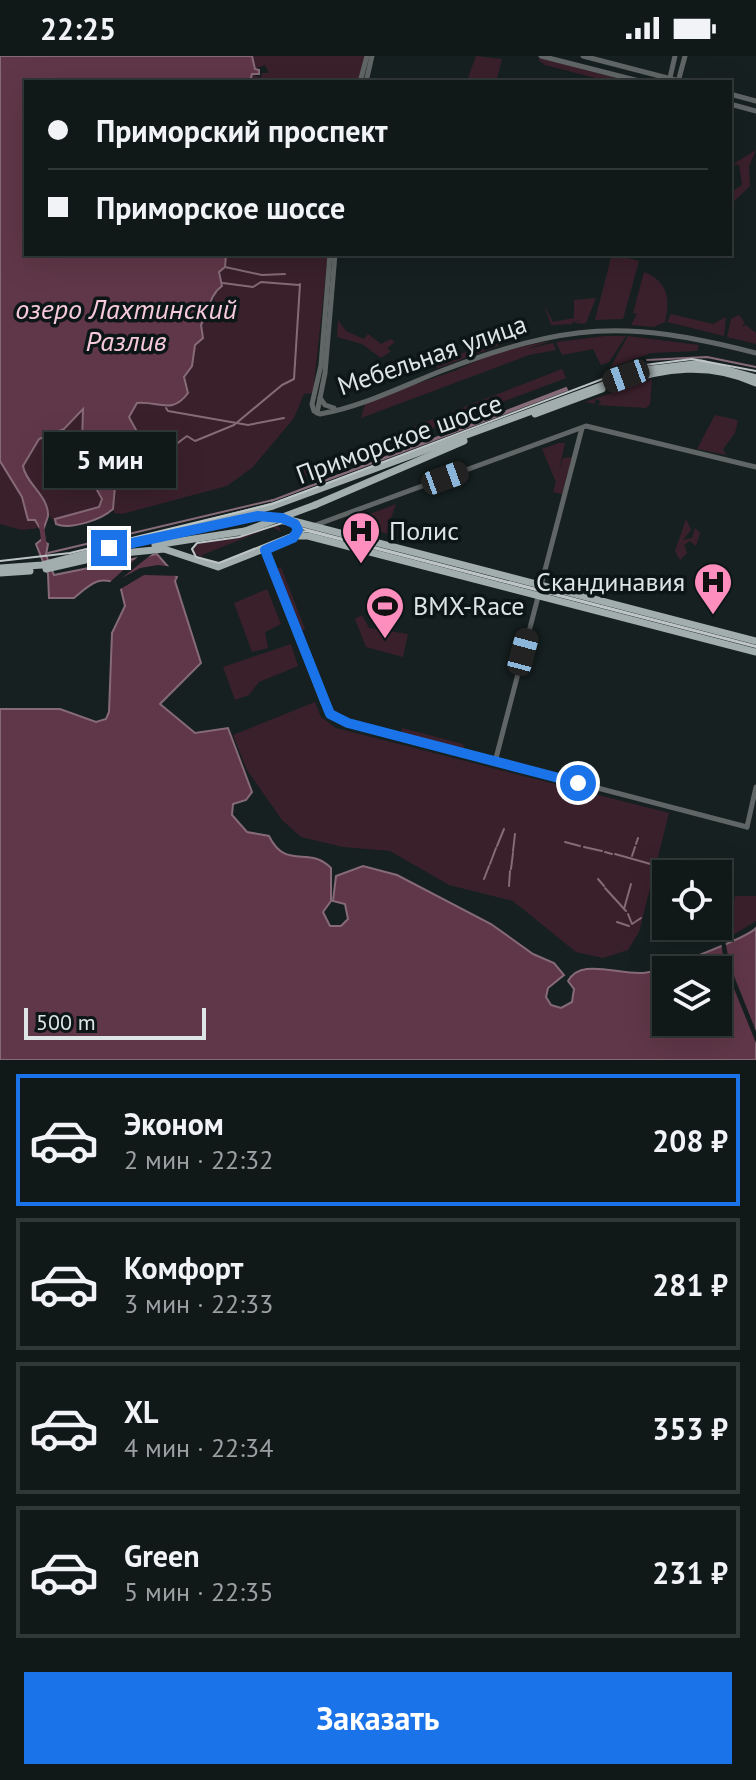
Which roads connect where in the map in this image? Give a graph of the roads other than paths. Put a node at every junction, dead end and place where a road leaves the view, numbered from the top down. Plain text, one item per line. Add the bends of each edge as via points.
1 (370, 56) edge
2 (541, 56) edge
3 (583, 56) edge
4 (675, 56) edge
5 (685, 56) edge
6 (364, 80) edge
7 (635, 80) edge
8 (669, 80) edge
9 (680, 80) edge
10 (732, 95) edge
11 (756, 101) edge
12 (732, 105) edge
13 (756, 111) edge
14 (332, 256) edge
15 (332, 256) edge
16 (756, 352) edge
17 (756, 380) edge
18 (320, 398) junction
19 (315, 410) junction
20 (582, 427) junction
21 (756, 467) edge
22 (342, 516) junction
23 (282, 518) junction
24 (313, 526) junction
25 (193, 527) junction
26 (336, 532) junction
27 (293, 538) junction
28 (265, 550) junction
29 (114, 554) junction
30 (53, 564) junction
31 (0, 571) edge
32 (540, 585) junction
33 (538, 595) junction
34 (756, 641) edge
35 (756, 652) edge
36 (495, 762) junction
37 (756, 787) edge
38 (756, 799) edge
39 (747, 827) junction

1 - 6 street
2 - 7 street
3 - 8 street
4 - 8 street
5 - 9 street
10 - 11 street
12 - 13 street
14 - 18 street
15 - 19 street
16 - 18 street, Мебельная улица via 664,329 579,329 508,343 334,408
16 - 19 street, Мебельная улица via 664,332 573,332 509,346 336,410
17 - 25 main road, Приморское шоссе via 702,363 644,370 285,502
17 - 29 main road, Приморское шоссе, bridge via 705,369 641,376 460,442 245,531
18 - 19 street
20 - 21 street
20 - 22 street
20 - 32 street
22 - 24 street
22 - 26 street via 333,522
23 - 24 main road
23 - 25 main road via 258,516
23 - 27 main road via 298,527
24 - 26 main road
25 - 30 main road, Приморское шоссе
26 - 32 main road
27 - 28 main road
27 - 33 main road via 308,536
28 - 29 main road via 214,567 164,549
28 - 36 street via 330,714
29 - 30 main road
30 - 31 main road
32 - 33 street
32 - 34 main road
33 - 35 main road
33 - 36 street
36 - 39 street
37 - 39 street
38 - 39 street

